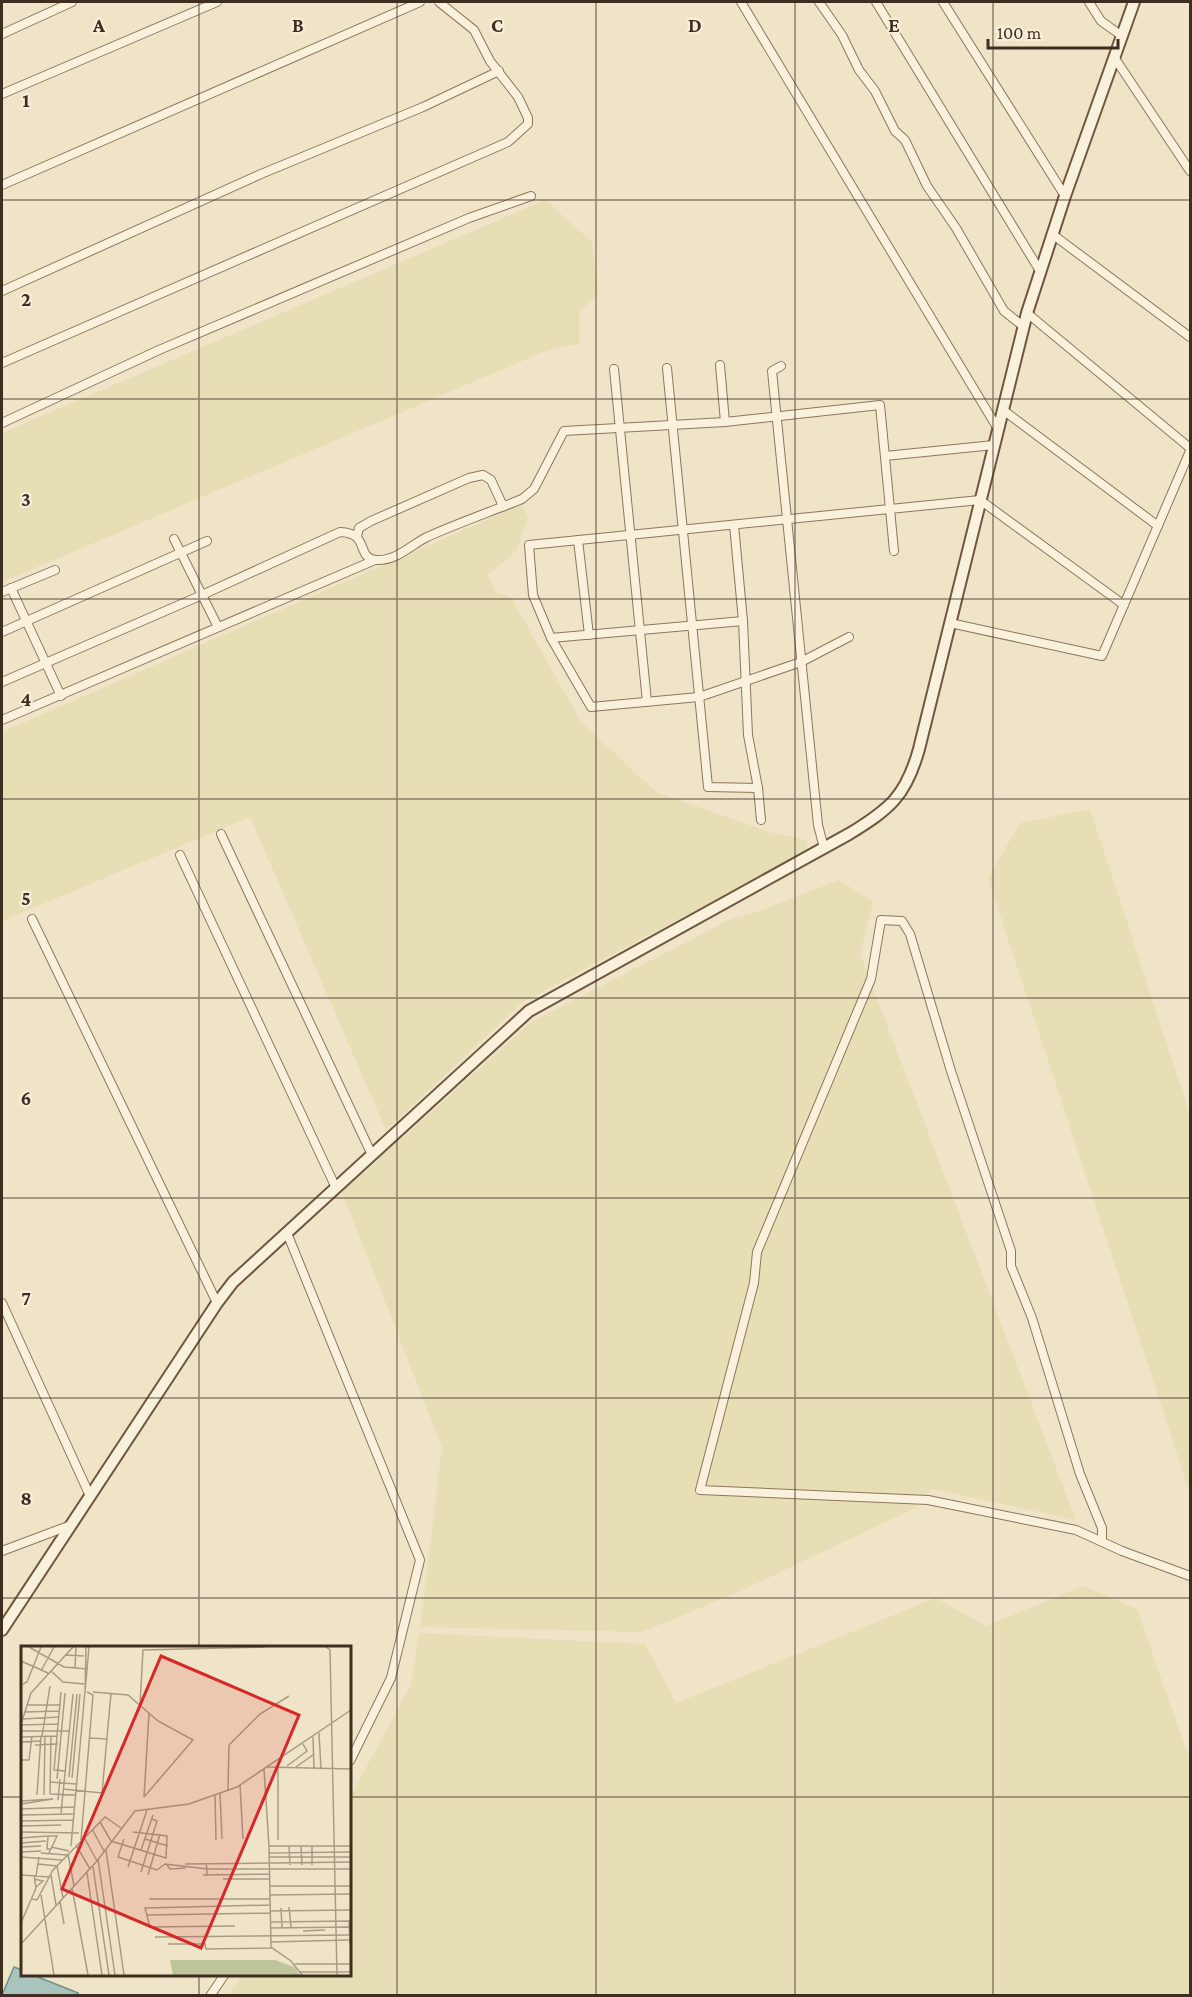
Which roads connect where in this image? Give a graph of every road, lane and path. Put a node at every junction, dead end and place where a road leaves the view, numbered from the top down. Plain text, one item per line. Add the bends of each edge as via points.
1 (72, 2) edge
2 (217, 2) edge
3 (420, 2) edge
4 (439, 2) edge
5 (741, 2) edge
6 (819, 2) edge
7 (876, 2) edge
8 (943, 2) edge
9 (1089, 2) edge
10 (1134, 2) edge
11 (2, 34) edge
12 (1122, 36) junction
13 (1114, 57) junction
14 (499, 71) junction
15 (2, 94) edge
16 (1191, 171) edge
17 (2, 185) edge
18 (531, 196) dead end
19 (1065, 196) junction
20 (1052, 234) junction
21 (1040, 271) junction
22 (2, 291) edge
23 (1027, 313) junction
24 (1023, 326) junction
25 (1191, 337) edge
26 (2, 363) edge
27 (720, 365) dead end
28 (781, 366) dead end
29 (667, 368) dead end
30 (614, 369) dead end
31 (1002, 410) junction
32 (777, 416) junction
33 (725, 422) junction
34 (2, 423) edge
35 (672, 424) junction
36 (621, 429) junction
37 (998, 429) junction
38 (994, 445) junction
39 (1191, 449) edge
40 (885, 456) junction
41 (980, 500) junction
42 (503, 506) junction
43 (890, 509) junction
44 (787, 519) junction
45 (734, 525) junction
46 (1158, 526) junction
47 (683, 530) junction
48 (631, 535) junction
49 (357, 536) junction
50 (174, 539) dead end
51 (578, 540) junction
52 (207, 541) dead end
53 (894, 551) dead end
54 (180, 553) junction
55 (375, 560) junction
56 (55, 570) dead end
57 (11, 588) junction
58 (2, 592) edge
59 (202, 595) junction
60 (1124, 604) junction
61 (27, 621) junction
62 (743, 621) junction
63 (950, 623) junction
64 (692, 625) junction
65 (218, 627) junction
66 (640, 630) junction
67 (2, 632) edge
68 (589, 635) junction
69 (849, 637) dead end
70 (551, 638) junction
71 (801, 662) junction
72 (46, 663) junction
73 (2, 682) edge
74 (746, 683) junction
75 (61, 696) junction
76 (699, 697) junction
77 (647, 702) junction
78 (2, 720) edge
79 (758, 788) junction
80 (761, 820) dead end
81 (221, 834) dead end
82 (824, 848) junction
83 (180, 855) dead end
84 (32, 919) dead end
85 (372, 1155) junction
86 (336, 1188) junction
87 (287, 1233) junction
88 (2, 1303) edge
89 (217, 1303) junction
90 (90, 1496) junction
91 (70, 1525) junction
92 (1102, 1542) junction
93 (2, 1551) edge
94 (1191, 1576) edge
95 (2, 1630) edge
96 (351, 1759) edge
97 (224, 1976) edge
98 (210, 1995) edge

1 - 11 street
2 - 15 street
3 - 17 street
4 - 14 street via 474,30
5 - 37 street
6 - 24 street via 1004,310
7 - 21 street
8 - 19 street
9 - 12 street via 1101,21
10 - 12 main road
12 - 13 main road
13 - 16 street
13 - 19 main road
14 - 22 street
14 - 26 street via 528,118 528,124 508,142
18 - 34 street via 469,218 159,350
19 - 20 main road
20 - 21 main road
20 - 25 street
21 - 23 main road
23 - 24 main road
23 - 39 street
24 - 31 main road
27 - 33 street
28 - 32 street via 772,371
29 - 35 street
30 - 36 street
31 - 37 main road
31 - 46 street
32 - 33 street
32 - 40 street via 880,405
32 - 44 street
33 - 35 street
35 - 36 street
35 - 47 street
36 - 42 street via 564,431 534,489
36 - 48 street
37 - 38 main road
38 - 40 street
38 - 41 main road
39 - 46 street
40 - 43 street
41 - 43 street
41 - 60 street
41 - 63 main road
42 - 49 street via 491,480 483,475 371,521 359,528
42 - 55 street via 425,538 392,557
43 - 44 street
43 - 53 street
44 - 45 street
44 - 71 street
45 - 47 street
45 - 62 street
46 - 60 street
47 - 48 street
47 - 64 street
48 - 51 street
48 - 66 street
49 - 55 street via 365,555
49 - 59 street via 340,532
50 - 54 street
51 - 68 street
51 - 70 street via 530,544 533,595
52 - 54 street
54 - 59 street
54 - 61 street
55 - 65 street
56 - 57 street
57 - 58 street
57 - 61 street
59 - 65 street
59 - 72 street
60 - 63 street via 1102,656
61 - 67 street
61 - 72 street
62 - 64 street
62 - 74 street
63 - 82 main road via 915,765 903,792 872,820
64 - 66 street
64 - 76 street
65 - 75 street
66 - 68 street
66 - 77 street
68 - 70 street
69 - 71 street
70 - 77 street via 591,707
71 - 74 street
71 - 82 street via 818,825
72 - 73 street
72 - 75 street
74 - 76 street
74 - 79 street via 748,735
75 - 78 street
76 - 77 street
76 - 79 street via 708,787
79 - 80 street
81 - 85 street
82 - 85 main road via 529,1011
83 - 86 street
84 - 89 street
85 - 86 main road
86 - 87 main road
87 - 89 main road via 233,1282
87 - 96 street via 420,1560 391,1678
88 - 90 street
89 - 90 main road
90 - 91 main road
91 - 93 street
91 - 95 main road
92 - 92 street via 1102,1528 1080,1474 1032,1318 1011,1266 1011,1251 910,934 902,921 881,920 871,979 757,1252 754,1283 700,1490 928,1500 1076,1530
92 - 94 street
97 - 98 street

